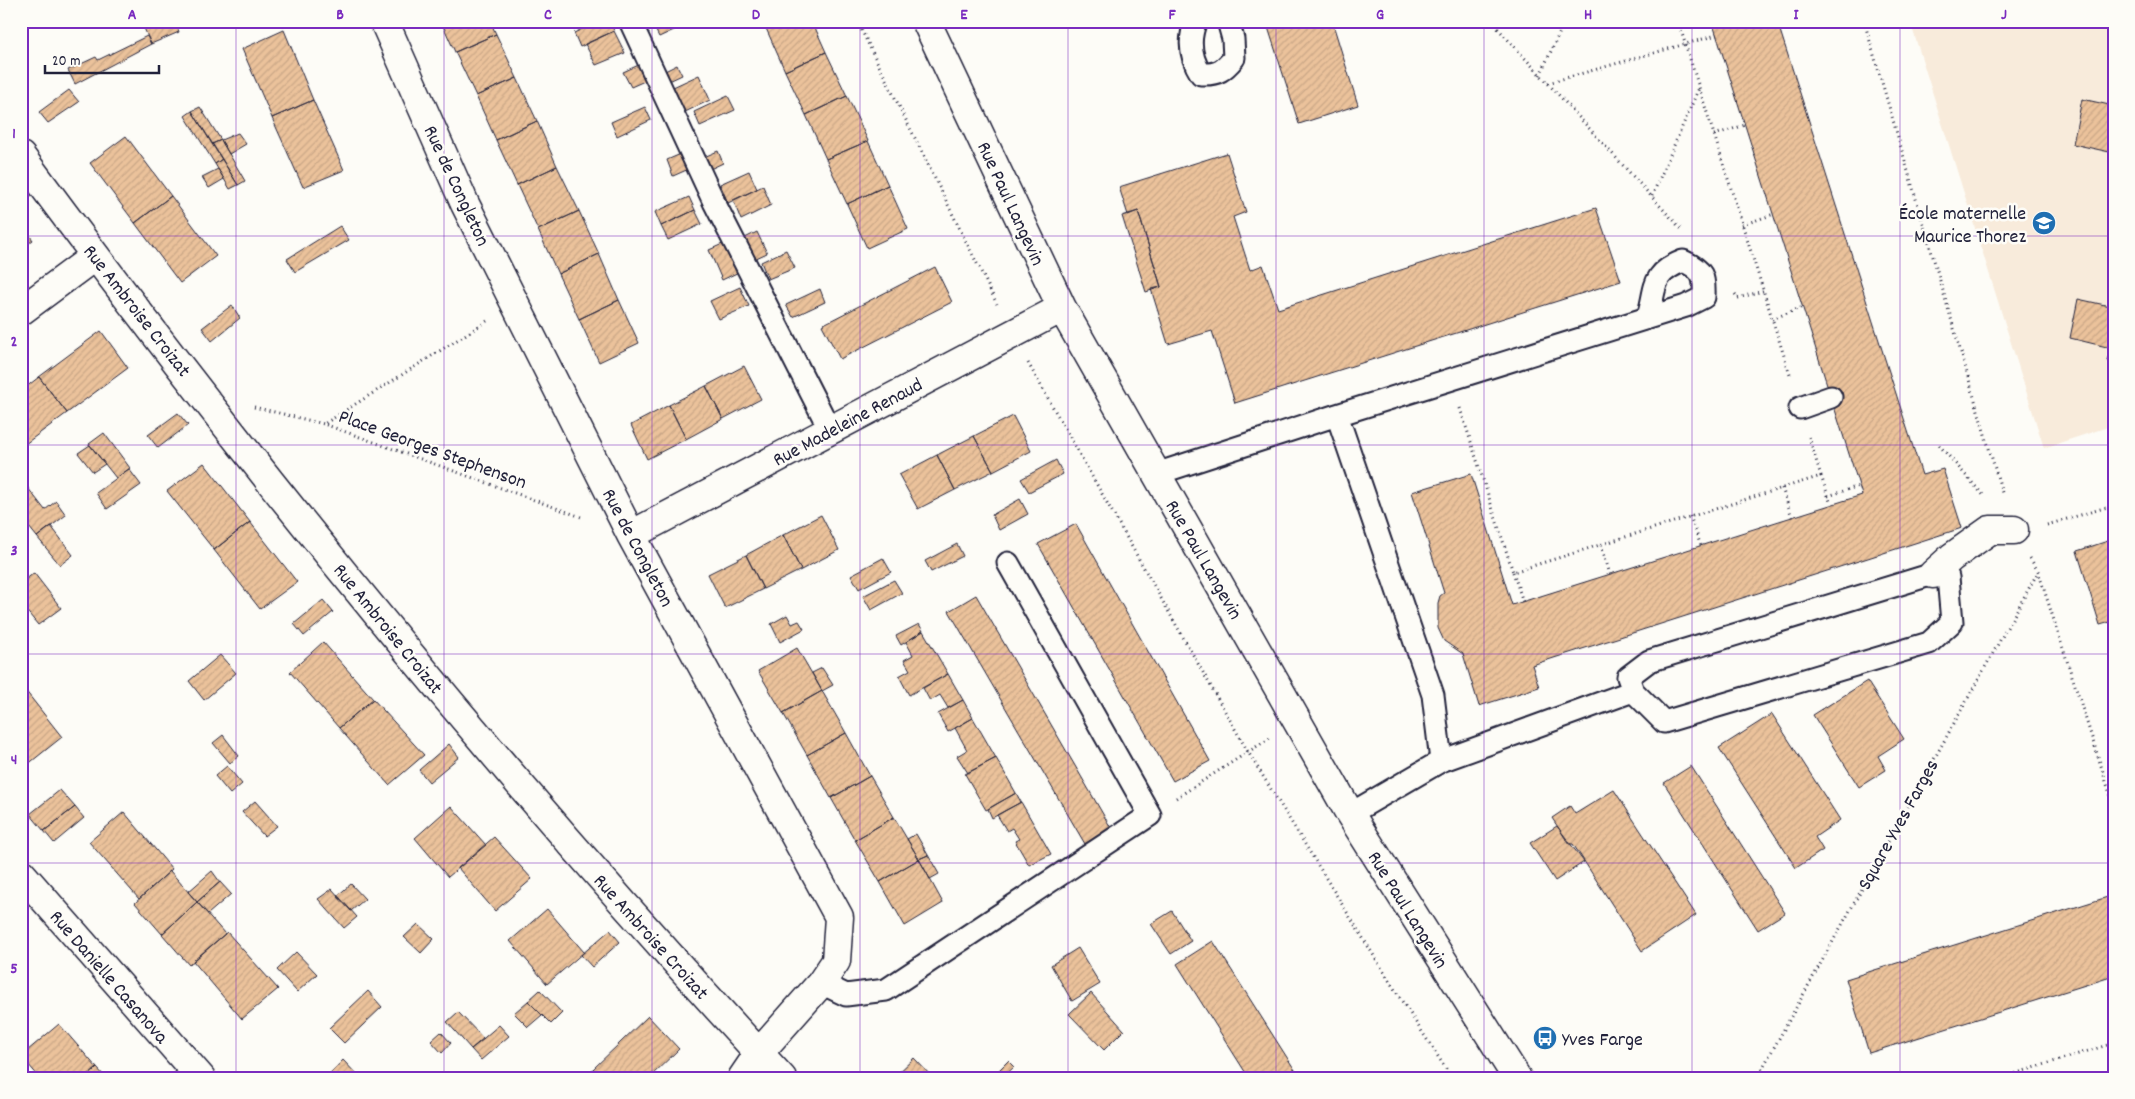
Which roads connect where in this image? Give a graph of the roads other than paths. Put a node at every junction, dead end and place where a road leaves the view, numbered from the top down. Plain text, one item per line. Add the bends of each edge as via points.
1 (384, 21) edge
2 (630, 21) edge
3 (926, 21) edge
4 (1196, 21) edge
5 (1228, 21) edge
6 (21, 156) edge
7 (95, 256) junction
8 (1062, 308) junction
9 (21, 311) edge
10 (1648, 317) dead end
11 (1831, 397) dead end
12 (1800, 408) road end
13 (1337, 415) junction
14 (830, 430) junction
15 (1156, 474) junction
16 (2014, 530) road end
17 (631, 535) junction
18 (1008, 563) dead end
19 (1933, 574) junction
20 (1633, 691) junction
21 (1441, 760) junction
22 (1350, 814) junction
23 (21, 873) edge
24 (821, 983) junction
25 (759, 1053) junction
26 (200, 1078) edge
27 (742, 1078) edge
28 (782, 1078) edge
29 (1517, 1078) edge

1 - 17 street, Rue de Congleton via 465,204
2 - 14 lane via 714,202
3 - 8 street, Rue Paul Langevin
4 - 5 lane via 1191,46 1194,61 1202,74 1215,74 1234,58
6 - 7 street, Rue Ambroise Croizat
7 - 9 street
7 - 25 street, Rue Ambroise Croizat via 385,626 589,866
8 - 14 street, Rue Madeleine Renaud
8 - 15 street, Rue Paul Langevin
10 - 13 lane
11 - 12 lane
13 - 15 lane
13 - 21 lane via 1433,695
14 - 17 street, Rue Madeleine Renaud
15 - 22 street, Rue Paul Langevin
16 - 19 street via 1990,530
17 - 24 street, Rue de Congleton via 839,917 836,961
18 - 24 lane via 1150,815 886,990 846,995
19 - 20 lane via 1649,661 1628,676
19 - 20 lane via 1948,577 1952,622 1929,643 1664,722
20 - 21 lane
21 - 22 lane
22 - 29 street, Rue Paul Langevin
23 - 26 street, Rue Danielle Casanova
24 - 25 street, Rue de Congleton
25 - 27 street, Rue de Congleton
25 - 28 street, Rue Ambroise Croizat

